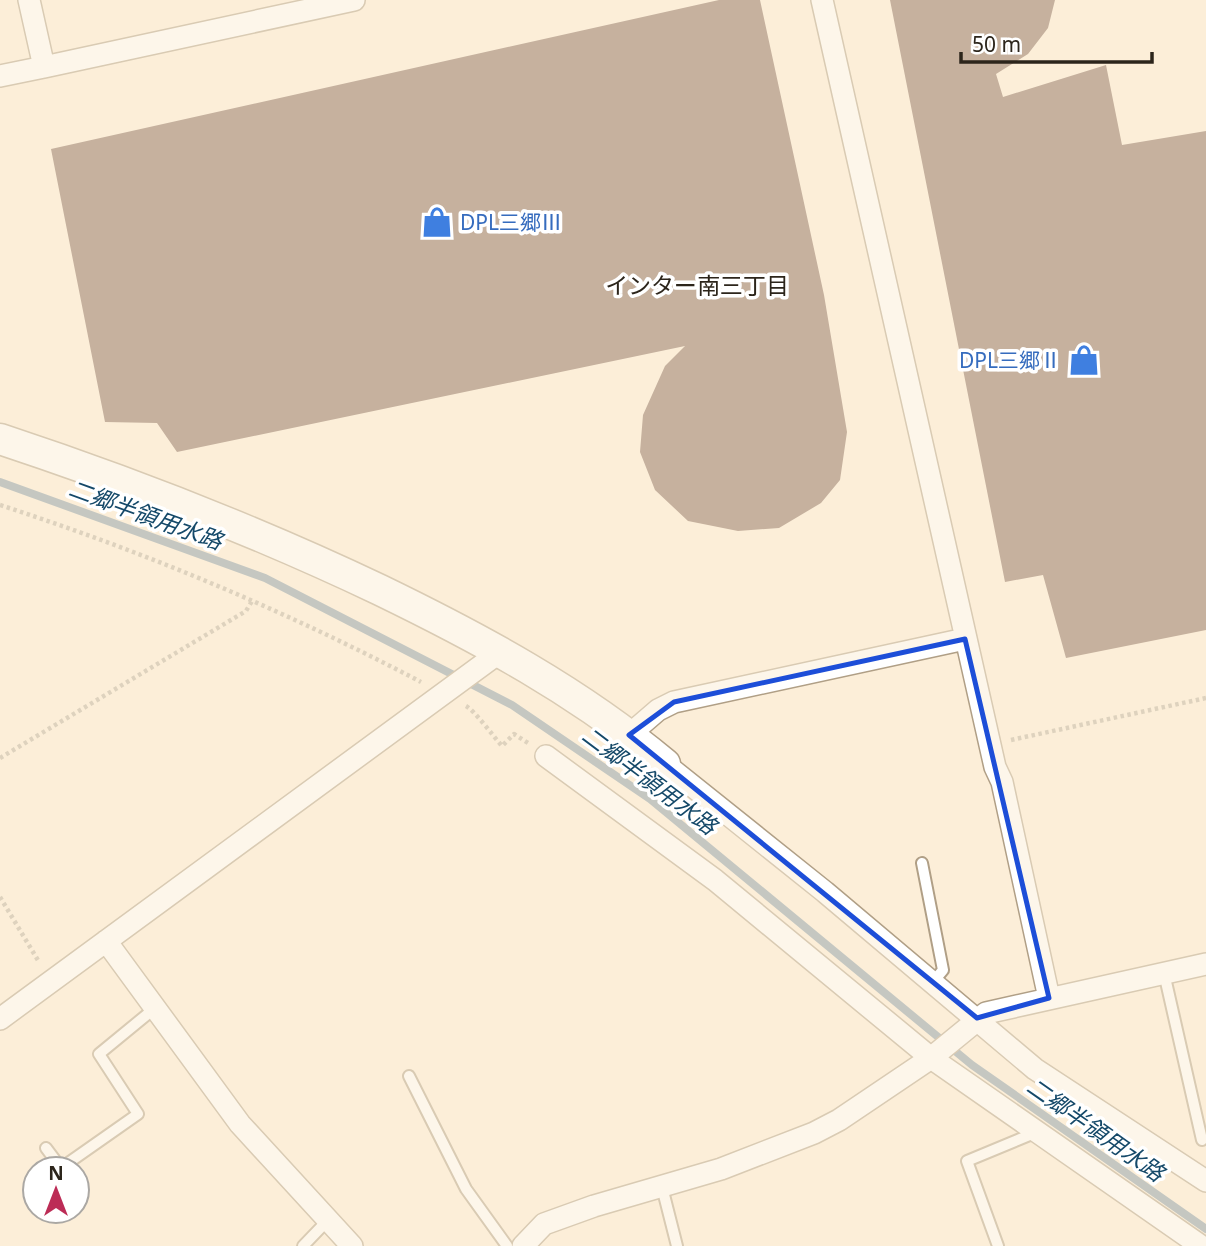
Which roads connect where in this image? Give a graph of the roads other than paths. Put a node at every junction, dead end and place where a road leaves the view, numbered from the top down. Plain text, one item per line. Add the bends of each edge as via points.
1 (29, 0) edge
2 (354, 0) edge
3 (822, 0) edge
4 (44, 67) junction
5 (0, 76) edge
6 (0, 439) edge
7 (965, 639) junction
8 (500, 652) junction
9 (629, 735) junction
10 (546, 756) road end
11 (665, 764) joint
12 (922, 863) dead end
13 (106, 941) junction
14 (1206, 964) edge
15 (1164, 973) junction
16 (933, 982) junction
17 (1049, 998) junction
18 (155, 1008) junction
19 (977, 1018) junction
20 (0, 1019) edge
21 (931, 1058) junction
22 (409, 1076) dead end
23 (1037, 1132) junction
24 (1202, 1140) dead end
25 (46, 1148) dead end
26 (1206, 1181) edge
27 (662, 1187) junction
28 (328, 1220) junction
29 (303, 1246) edge
30 (352, 1246) edge
31 (507, 1246) edge
32 (523, 1246) edge
33 (677, 1246) edge
34 (998, 1246) edge
35 (1201, 1246) edge

1 - 4 street
2 - 4 street
3 - 7 street
4 - 5 street
6 - 8 street via 205,512 344,573
7 - 9 street via 674,702
7 - 17 street
8 - 9 street
8 - 13 street
9 - 11 street
10 - 21 street via 715,880
11 - 16 street
12 - 16 lane via 943,970
13 - 18 street
13 - 20 street
14 - 15 street
15 - 17 street
15 - 24 lane
16 - 19 street
17 - 19 street
18 - 25 lane via 99,1054 138,1114 61,1168
18 - 28 street via 240,1124
19 - 21 street
19 - 26 street via 1035,1069
21 - 23 street
21 - 27 street via 814,1133 721,1170
22 - 31 lane via 466,1189
23 - 34 lane via 967,1161
23 - 35 street
27 - 32 street via 544,1224
27 - 33 lane
28 - 29 lane
28 - 30 street

